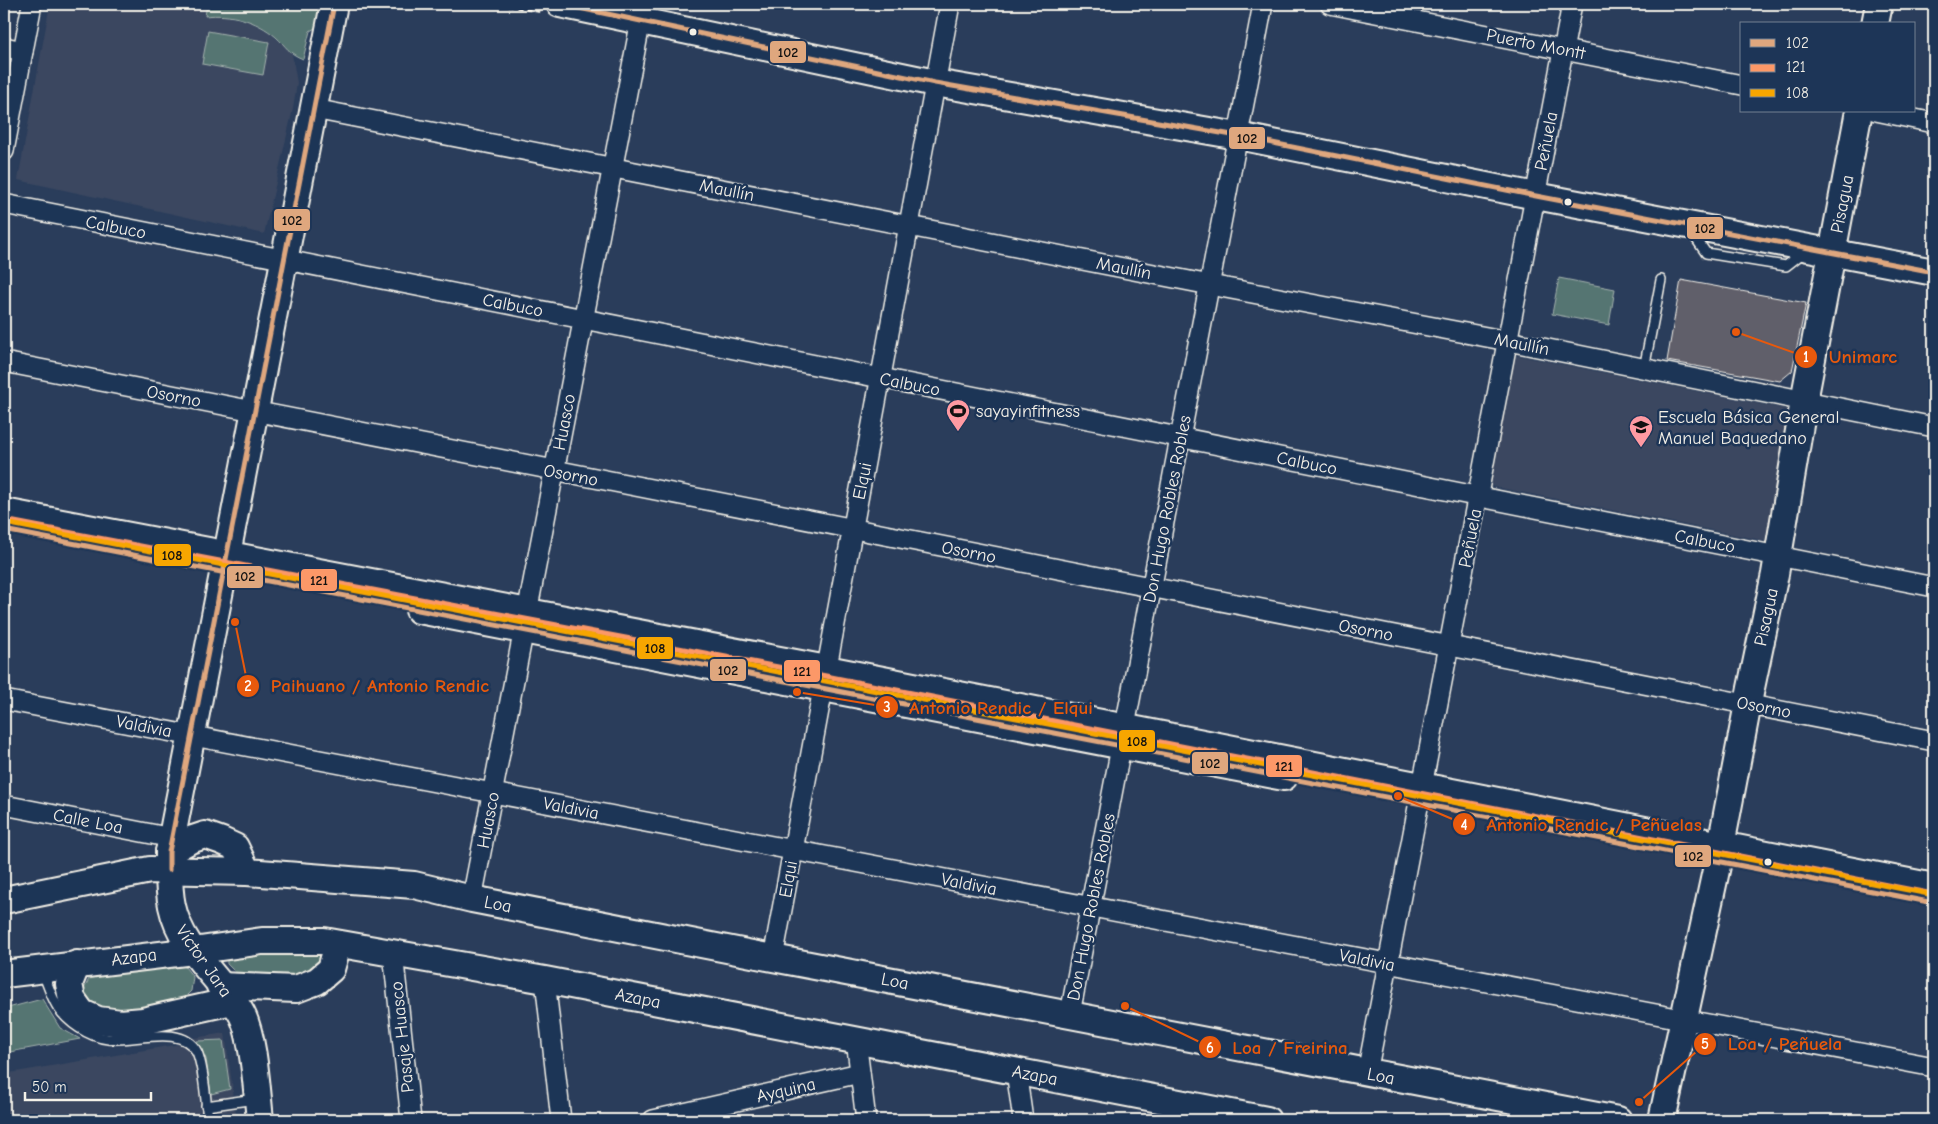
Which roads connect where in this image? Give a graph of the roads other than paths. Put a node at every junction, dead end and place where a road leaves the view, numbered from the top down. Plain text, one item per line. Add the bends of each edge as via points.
1 (32, 4) edge
2 (334, 4) edge
3 (560, 4) edge
4 (950, 4) edge
5 (1263, 4) edge
6 (1330, 4) edge
7 (1572, 4) edge
8 (1879, 4) edge
9 (642, 12) edge
10 (1876, 22) edge
11 (4, 47) edge
12 (1564, 50) junction
13 (23, 51) junction
14 (936, 83) junction
15 (1740, 85) edge
16 (314, 109) junction
17 (1859, 112) edge
18 (1881, 112) edge
19 (1934, 123) edge
20 (1238, 136) junction
21 (4, 151) edge
22 (612, 168) junction
23 (1536, 196) junction
24 (4, 204) edge
25 (909, 226) junction
26 (1821, 250) junction
27 (285, 260) junction
28 (1934, 272) edge
29 (1661, 280) dead end
30 (1210, 285) junction
31 (583, 319) junction
32 (1508, 341) junction
33 (4, 362) edge
34 (1644, 369) junction
35 (881, 378) junction
36 (1804, 401) junction
37 (256, 412) junction
38 (1934, 427) edge
39 (1180, 438) junction
40 (554, 471) junction
41 (1478, 496) junction
42 (4, 512) edge
43 (4, 530) edge
44 (853, 530) junction
45 (1778, 556) junction
46 (226, 564) junction
47 (1934, 587) edge
48 (1152, 588) junction
49 (526, 621) junction
50 (1449, 646) junction
51 (825, 679) junction
52 (4, 700) edge
53 (1748, 704) junction
54 (192, 736) junction
55 (1123, 737) junction
56 (1934, 741) edge
57 (493, 793) junction
58 (1421, 794) junction
59 (4, 805) edge
60 (793, 850) junction
61 (1719, 852) junction
62 (170, 853) junction
63 (247, 872) junction
64 (1934, 887) edge
65 (472, 899) junction
66 (4, 900) edge
67 (1934, 903) edge
68 (1091, 907) junction
69 (338, 944) junction
70 (193, 951) junction
71 (393, 953) junction
72 (773, 958) junction
73 (77, 964) junction
74 (1388, 964) junction
75 (41, 969) junction
76 (4, 974) edge
77 (545, 980) junction
78 (226, 994) junction
79 (1070, 1014) junction
80 (1684, 1020) junction
81 (856, 1040) junction
82 (1934, 1067) edge
83 (1016, 1071) junction
84 (860, 1073) junction
85 (1367, 1073) junction
86 (206, 1106) junction
87 (259, 1109) edge
88 (1172, 1111) edge
89 (208, 1120) edge
90 (411, 1120) edge
91 (561, 1120) edge
92 (653, 1120) edge
93 (866, 1120) edge
94 (1023, 1120) edge
95 (1267, 1120) edge
96 (1618, 1120) edge
97 (1662, 1120) edge

1 - 13 street
2 - 16 main road, Víctor Jara
3 - 9 main road
4 - 14 street, Elqui
5 - 20 street, Don Hugo Robles Robles
6 - 12 street, Puerto Montt
7 - 12 street, Peñuela
8 - 10 main road
9 - 14 main road
9 - 22 street, Huasco
11 - 13 street
12 - 15 street, Puerto Montt
12 - 23 street, Peñuela
13 - 21 street
14 - 20 main road
14 - 25 street, Elqui
16 - 22 street, Maullín
16 - 27 main road, Víctor Jara
17 - 26 main road, Pisagua
18 - 19 street
20 - 23 main road
20 - 30 street, Don Hugo Robles Robles
22 - 25 street, Maullín
22 - 31 street, Huasco
23 - 26 main road
23 - 32 street, Peñuela
24 - 27 street, Calbuco
25 - 30 street, Maullín
25 - 35 street, Elqui
26 - 28 main road
26 - 36 main road, Pisagua
27 - 31 street, Calbuco
27 - 37 main road, Víctor Jara
29 - 34 lane
30 - 32 street, Maullín
30 - 39 street, Don Hugo Robles Robles
31 - 35 street, Calbuco
31 - 40 street, Huasco
32 - 34 street, Maullín
32 - 41 street, Peñuela
33 - 37 street, Osorno
34 - 36 street, Maullín
35 - 39 street, Calbuco
35 - 44 street, Elqui
36 - 38 street, Maullín
36 - 45 main road, Pisagua
37 - 40 street, Osorno
37 - 46 main road, Víctor Jara
39 - 41 street, Calbuco
39 - 48 street, Don Hugo Robles Robles
40 - 44 street, Osorno
40 - 49 street, Huasco
41 - 45 street, Calbuco
41 - 50 street, Peñuela
42 - 46 main road
43 - 46 main road
44 - 48 street, Osorno
44 - 51 street, Elqui
45 - 47 street, Calbuco
45 - 53 main road, Pisagua
46 - 49 main road
46 - 54 main road, Víctor Jara
48 - 50 street, Osorno
48 - 55 street, Don Hugo Robles Robles
49 - 51 main road
49 - 57 street, Huasco
50 - 53 street, Osorno
50 - 58 street, Peñuela
51 - 55 main road
51 - 60 street, Elqui
52 - 54 street, Valdivia
53 - 56 street, Osorno
53 - 61 main road, Pisagua
54 - 57 street, Valdivia
54 - 62 main road, Víctor Jara
55 - 58 main road
55 - 68 street, Don Hugo Robles Robles
57 - 60 street, Valdivia
57 - 65 street, Huasco
58 - 61 main road
58 - 74 street, Peñuela
59 - 62 street, Calle Loa
60 - 68 street, Valdivia
60 - 72 street, Elqui
61 - 64 main road
61 - 67 main road
61 - 80 main road, Pisagua
62 - 63 main road, Loa
62 - 63 main road via 205,835 235,847
62 - 66 main road via 150,870
62 - 70 main road, Víctor Jara via 172,906 180,930
63 - 65 main road, Loa via 414,885
65 - 72 main road, Loa
68 - 74 street, Valdivia
68 - 79 street, Don Hugo Robles Robles
69 - 70 main road, Azapa via 262,941
69 - 71 main road, Azapa
69 - 78 main road via 330,968 317,981 296,989
70 - 73 main road, Azapa
70 - 78 main road, Víctor Jara
71 - 77 main road, Azapa
71 - 90 street, Pasaje Huasco
72 - 79 main road, Loa
73 - 75 main road, Azapa
73 - 78 main road via 69,984 72,999 82,1013 98,1020 143,1021
74 - 80 street, Valdivia
74 - 85 street, Peñuela
75 - 76 main road, Azapa
75 - 86 lane via 57,1007 92,1035 122,1040 177,1036 190,1043 200,1061
77 - 81 main road, Azapa
77 - 91 street
78 - 87 main road, Víctor Jara via 241,1012 249,1037
79 - 85 main road, Loa
80 - 82 street, Valdivia
80 - 97 main road, Pisagua
81 - 83 main road, Azapa
81 - 84 street
83 - 88 main road, Azapa
83 - 94 street
84 - 92 street, Ayquina
84 - 93 street
85 - 96 main road, Loa
86 - 87 lane
86 - 89 lane
88 - 95 main road, Azapa

